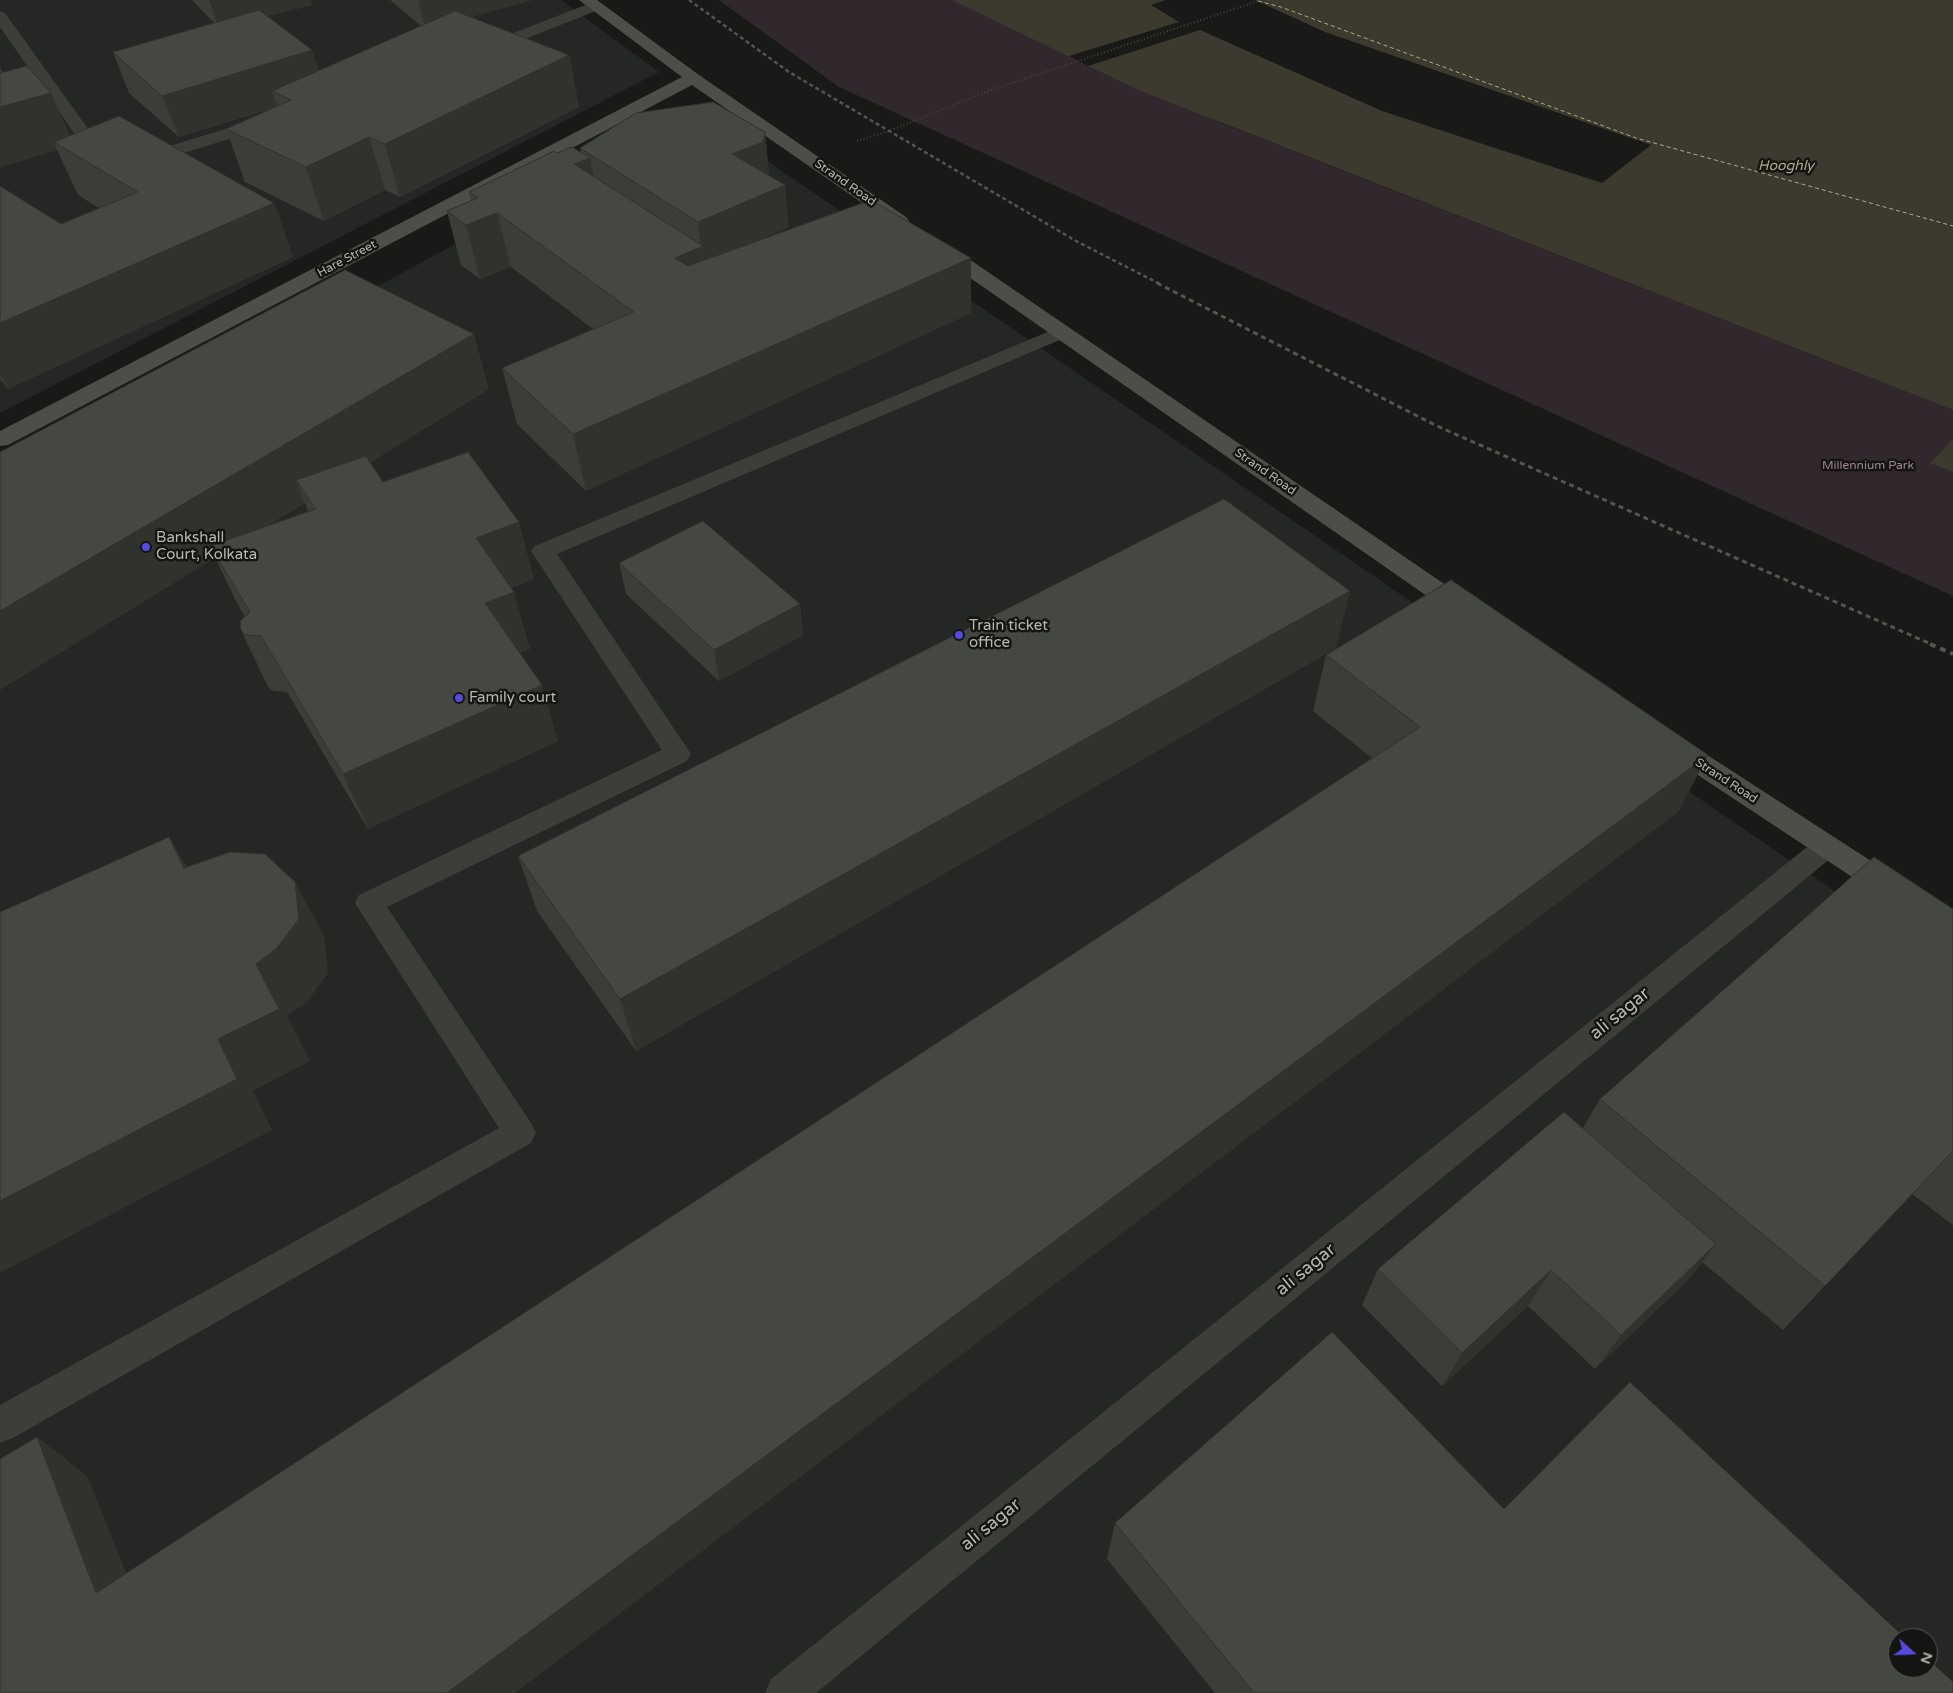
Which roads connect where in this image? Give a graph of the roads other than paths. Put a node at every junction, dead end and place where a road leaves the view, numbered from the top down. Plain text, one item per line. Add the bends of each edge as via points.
1 (591, 3) edge
2 (0, 16) edge
3 (467, 55) edge
4 (693, 78) junction
5 (280, 117) edge
6 (1062, 332) junction
7 (0, 440) edge
8 (1485, 623) edge
9 (1652, 732) edge
10 (1827, 846) junction
11 (1953, 929) edge
12 (0, 1425) edge
13 (785, 1693) edge

1 - 3 street
1 - 4 main road, Strand Road
2 - 5 street via 110,171
4 - 6 main road, Strand Road
4 - 7 main road, Hare Street
6 - 8 main road, Strand Road
6 - 12 street via 543,551 678,754 369,903 520,1133
9 - 10 main road, Strand Road
10 - 11 main road, Strand Road
10 - 13 street, ali sagar

